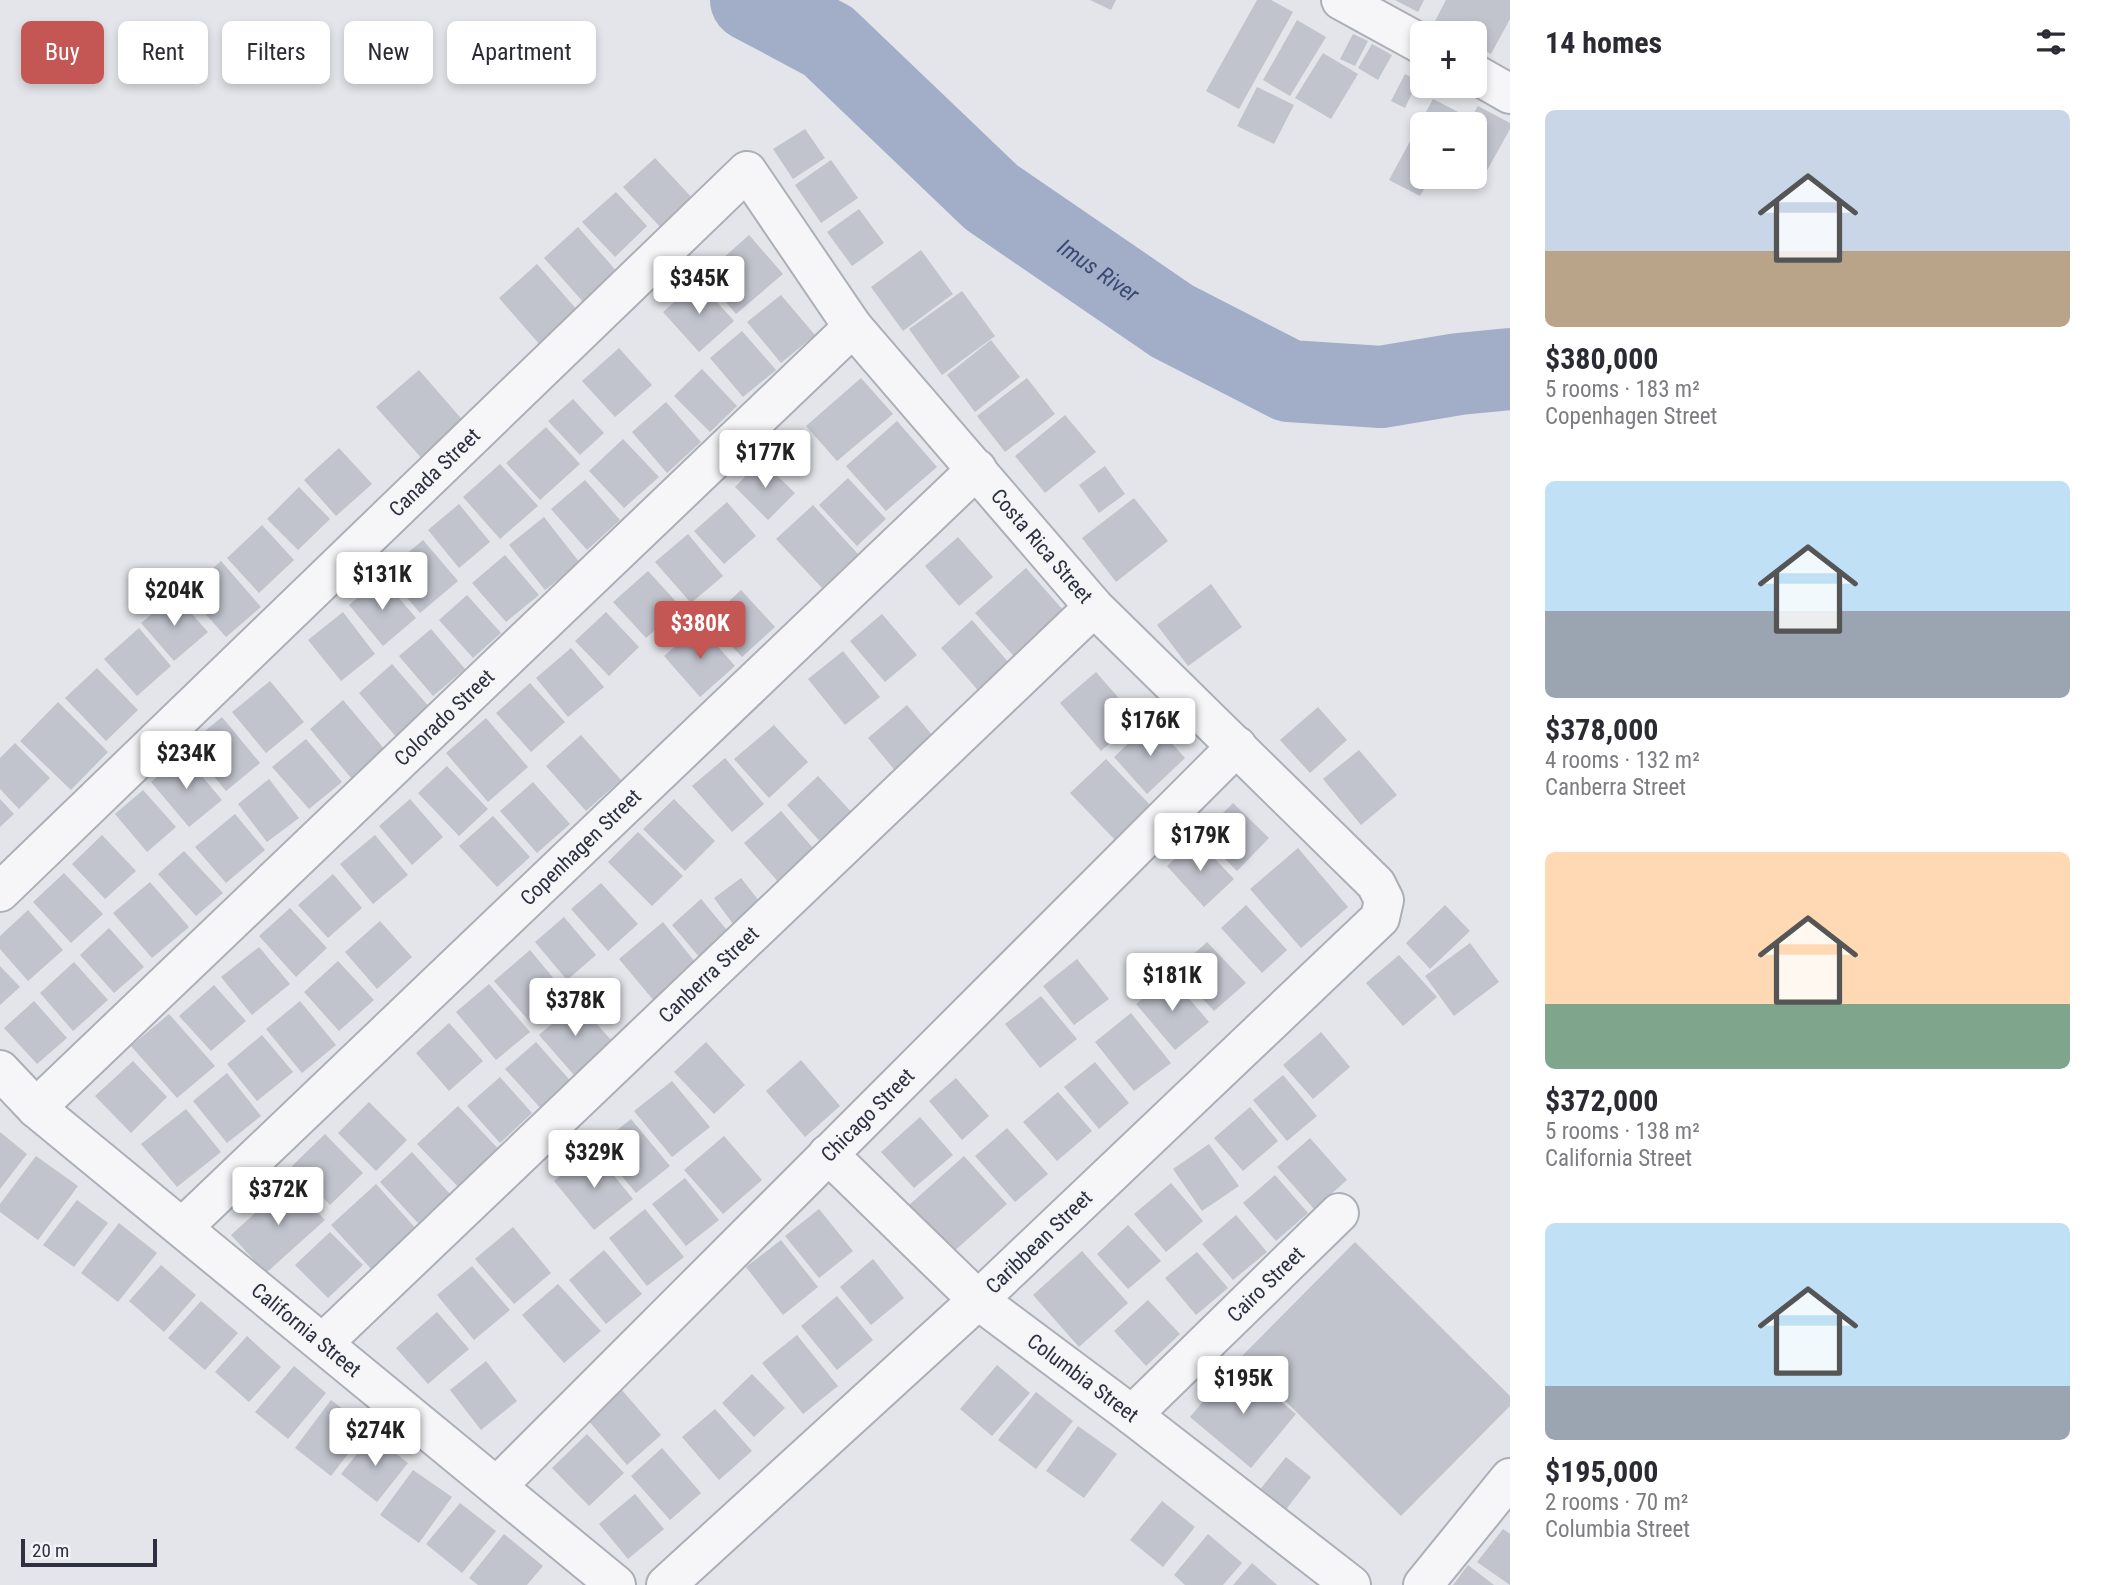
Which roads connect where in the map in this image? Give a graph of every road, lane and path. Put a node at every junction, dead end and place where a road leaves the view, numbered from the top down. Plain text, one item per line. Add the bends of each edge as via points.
1 (1341, 0) edge
2 (1410, 38) edge
3 (1487, 81) edge
4 (1510, 94) edge
5 (747, 172) joint
6 (853, 327) junction
7 (977, 469) junction
8 (1094, 607) junction
9 (1237, 746) junction
10 (1376, 884) joint
11 (0, 892) edge
12 (0, 1070) edge
13 (36, 1108) junction
14 (828, 1154) junction
15 (1339, 1213) dead end
16 (183, 1227) junction
17 (978, 1300) junction
18 (324, 1342) junction
19 (1132, 1415) junction
20 (1510, 1478) edge
21 (498, 1485) junction
22 (616, 1585) edge
23 (666, 1585) edge
24 (1351, 1585) edge
25 (1423, 1585) edge

1 - 2 street
3 - 4 street
5 - 6 street, Costa Rica Street
5 - 11 street, Canada Street
6 - 7 street, Costa Rica Street
6 - 13 street, Colorado Street
7 - 8 street, Costa Rica Street
7 - 16 street, Copenhagen Street
8 - 9 street, Costa Rica Street
8 - 18 street, Canberra Street
9 - 10 street, Costa Rica Street
9 - 14 street, Chicago Street
10 - 17 street, Caribbean Street via 1384,900 1380,918
12 - 13 street, California Street
13 - 16 street, California Street
14 - 17 street, Columbia Street
14 - 21 street, Chicago Street
15 - 19 street, Cairo Street
16 - 18 street, California Street
17 - 19 street, Columbia Street
17 - 23 street, Caribbean Street
18 - 21 street, California Street
19 - 24 street, Columbia Street
20 - 25 street
21 - 22 street, California Street

